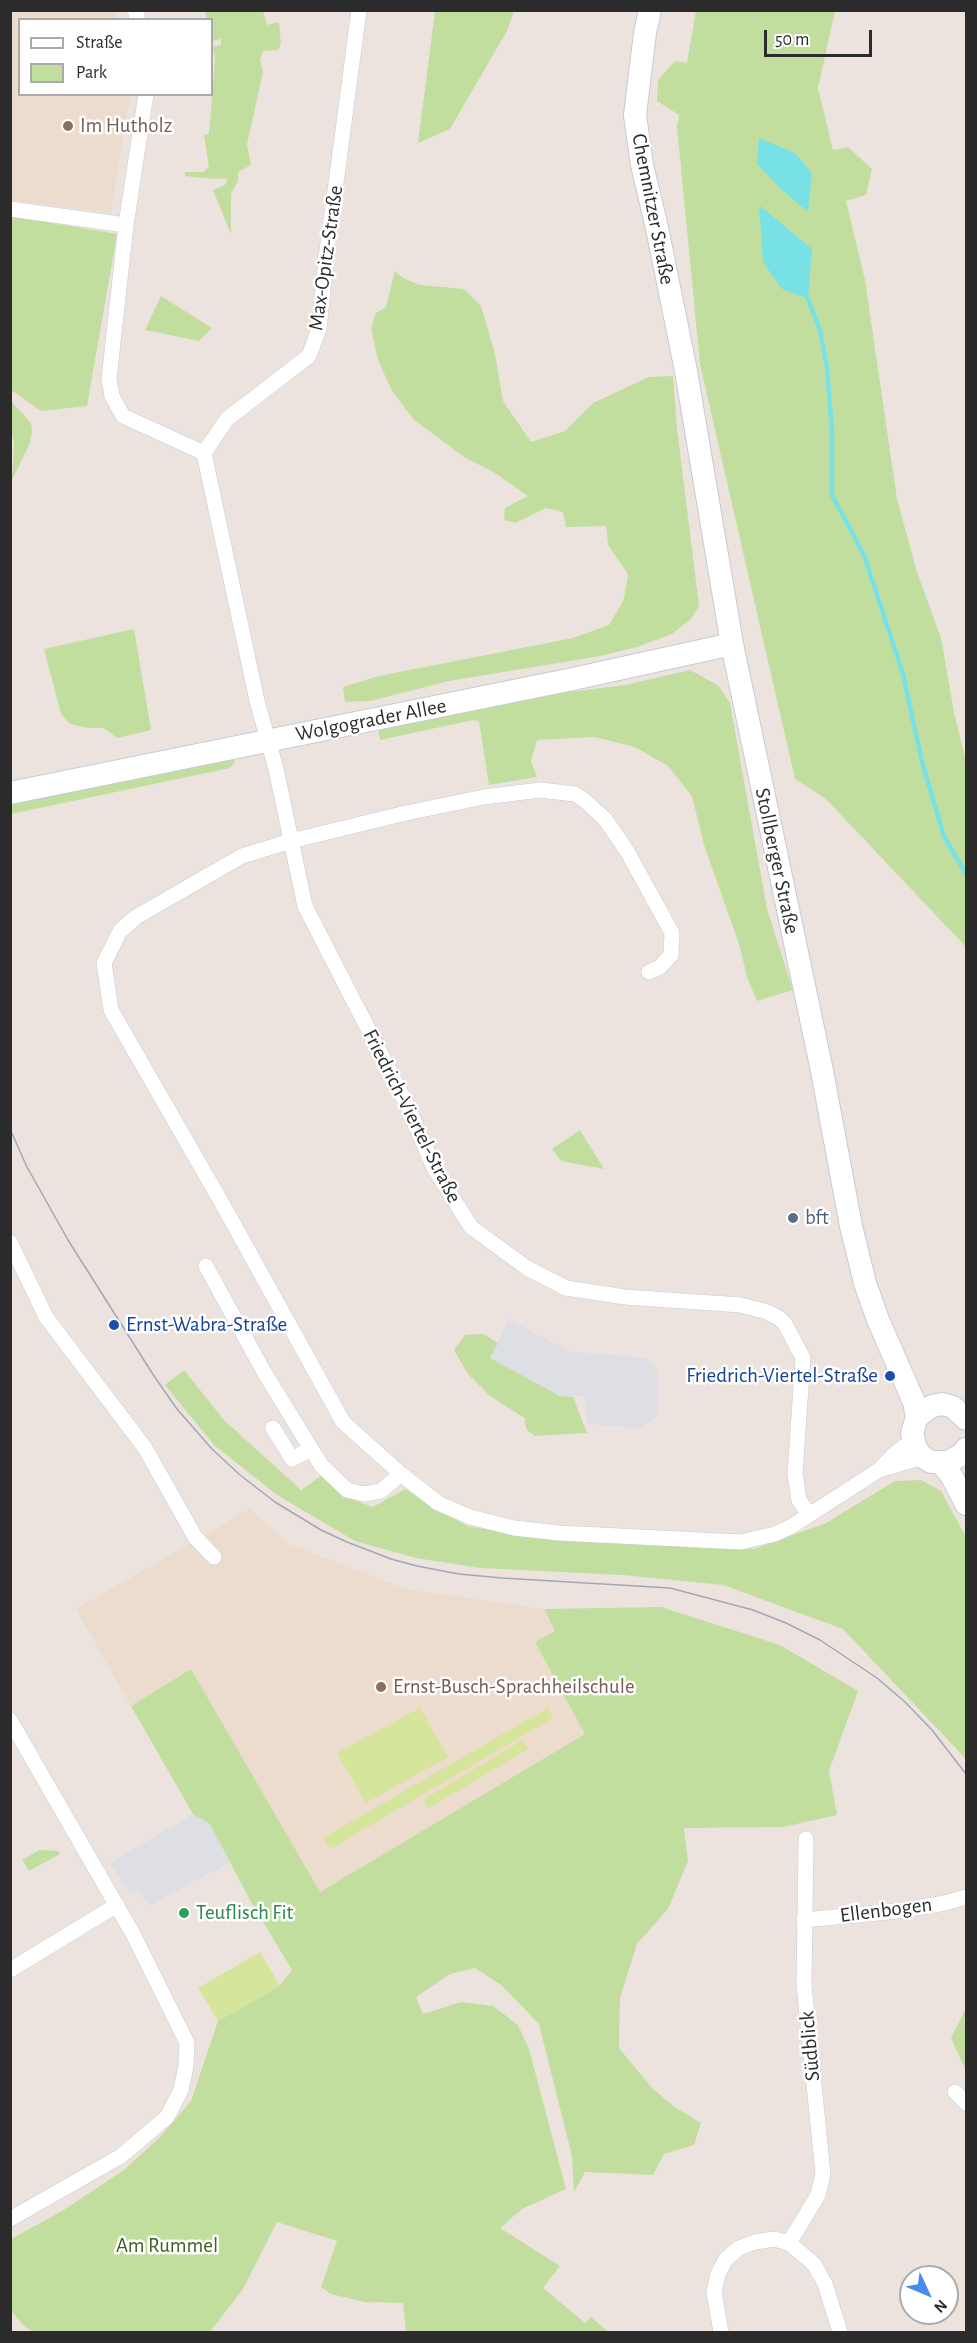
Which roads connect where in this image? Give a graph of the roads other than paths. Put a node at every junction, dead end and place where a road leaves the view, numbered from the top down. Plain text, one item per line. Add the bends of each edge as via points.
1 (359, 10) edge
2 (650, 10) edge
3 (146, 96) edge
4 (10, 209) edge
5 (126, 225) junction
6 (686, 371) joint
7 (204, 453) junction
8 (732, 644) junction
9 (269, 740) junction
10 (10, 793) edge
11 (291, 841) junction
12 (649, 972) dead end
13 (10, 1242) edge
14 (206, 1266) dead end
15 (890, 1346) junction
16 (942, 1404) junction
17 (965, 1415) edge
18 (917, 1417) junction
19 (273, 1428) dead end
20 (311, 1449) junction
21 (945, 1457) edge
22 (401, 1474) junction
23 (966, 1504) edge
24 (809, 1515) junction
25 (214, 1557) dead end
26 (10, 1720) edge
27 (806, 1839) dead end
28 (966, 1896) edge
29 (117, 1905) junction
30 (804, 1920) junction
31 (10, 1970) edge
32 (955, 2092) dead end
33 (966, 2103) edge
34 (10, 2219) edge
35 (789, 2244) junction
36 (721, 2332) edge
37 (840, 2332) edge

1 - 7 street, Max-Opitz-Straße via 319,329 309,356 226,419
2 - 6 main road, Chemnitzer Straße via 635,115
3 - 5 street
4 - 5 street
5 - 7 street via 109,379 112,396 123,416
6 - 8 main road, Stollberger Straße
7 - 9 street via 257,701
8 - 9 main road, Wolgograder Allee
8 - 15 main road, Stollberger Straße via 821,1064 851,1226 865,1283
9 - 10 main road, Wolgograder Allee
9 - 11 street, Friedrich-Viertel-Straße
11 - 12 street via 484,796 540,790 575,794 605,819 672,933 671,955
11 - 22 street via 242,856 136,917 120,931 104,963 111,1010 343,1422
11 - 24 street, Friedrich-Viertel-Straße via 305,906 407,1105 434,1168 471,1227 527,1268 566,1288 625,1297 741,1305 767,1311 791,1332 803,1358 795,1474 799,1500
13 - 25 street via 46,1317 145,1448 195,1537
14 - 20 street
15 - 16 main road, Stollberger Straße
15 - 18 main road, Stollberger Straße
16 - 17 main road
16 - 18 main road
18 - 21 main road via 913,1425
19 - 20 street via 292,1459
20 - 22 street via 321,1465 347,1490 364,1494 381,1491
21 - 23 main road
21 - 24 street via 893,1455 879,1470
22 - 24 street via 438,1503 470,1517 514,1528 559,1533 741,1542 775,1534
26 - 29 street
27 - 30 street, Südblick
28 - 30 street, Ellenbogen via 898,1911
29 - 31 street
29 - 34 street via 187,2043 181,2090 166,2117 121,2156
30 - 35 street, Südblick via 804,1985 823,2174 818,2195
32 - 33 street
35 - 36 street via 774,2239 755,2242 726,2259 714,2292
35 - 37 street via 814,2264 825,2284

